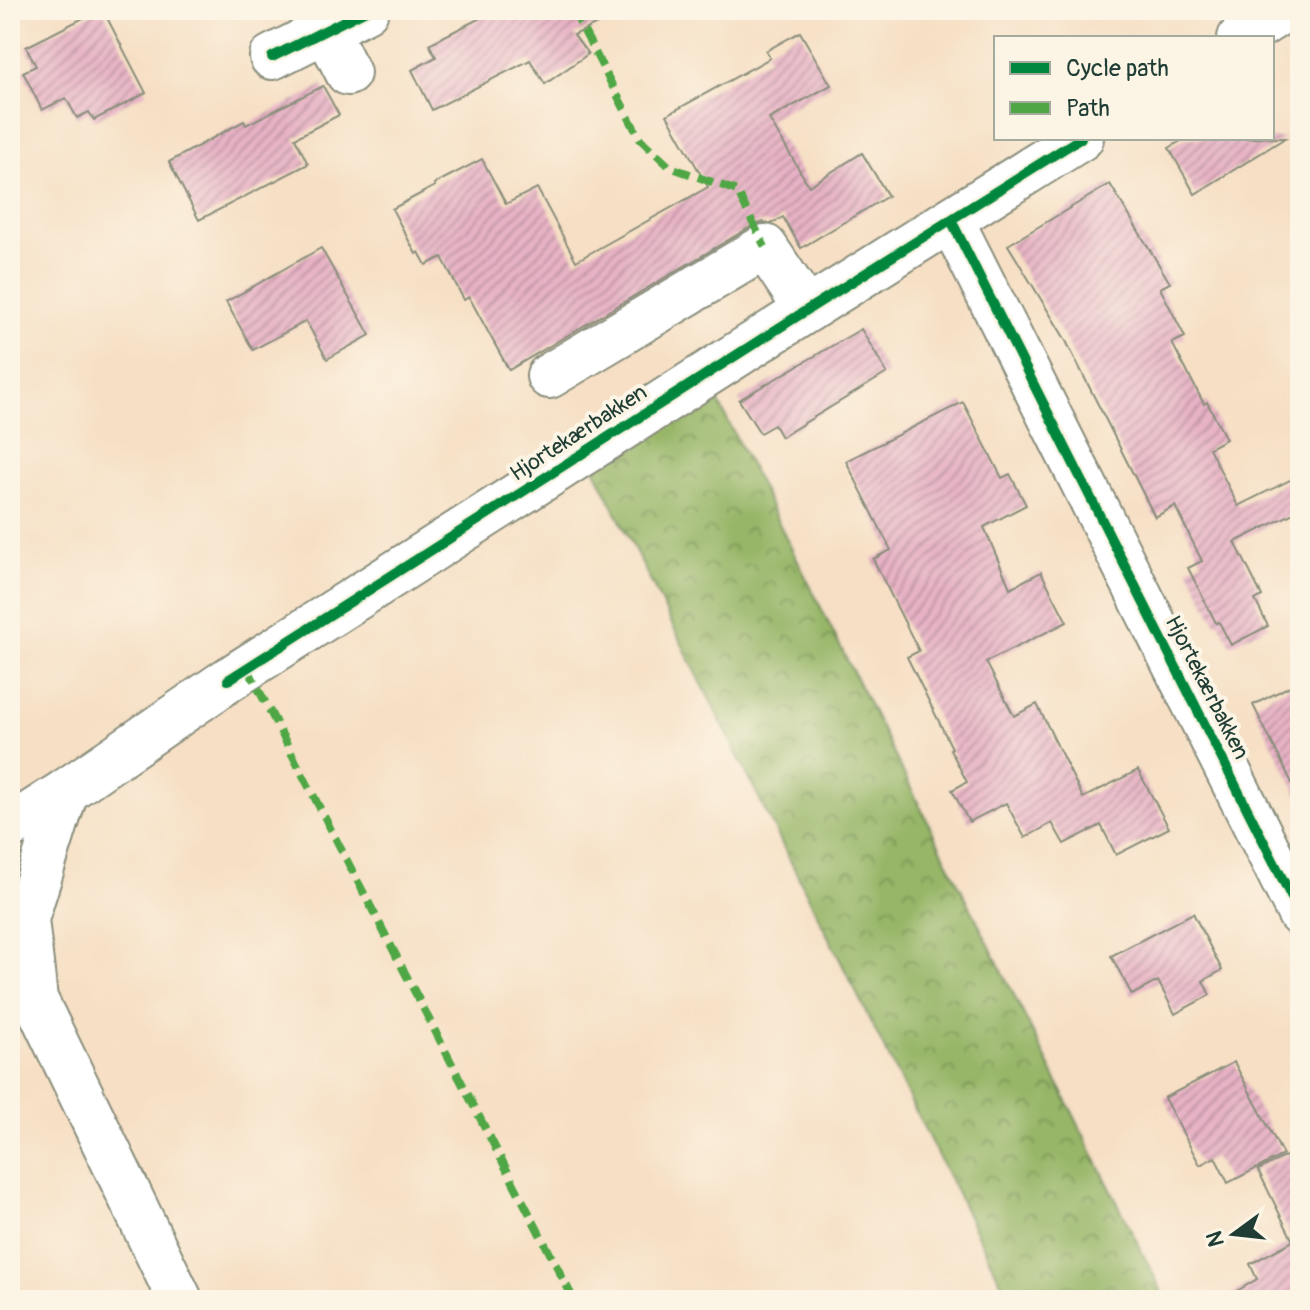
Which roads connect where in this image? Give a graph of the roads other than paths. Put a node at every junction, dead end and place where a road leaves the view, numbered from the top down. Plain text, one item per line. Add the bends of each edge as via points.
1 (366, 10) edge
2 (1284, 10) edge
3 (326, 30) junction
4 (1243, 36) edge
5 (272, 57) dead end
6 (348, 73) dead end
7 (1078, 140) edge
8 (951, 220) junction
9 (807, 310) junction
10 (549, 376) dead end
11 (66, 791) junction
12 (10, 827) edge
13 (1300, 914) edge
14 (180, 1300) edge

1 - 3 street
2 - 4 street
3 - 5 street
3 - 6 street
7 - 8 street, Hjortekærbakken
8 - 9 street, Hjortekærbakken
8 - 13 street, Hjortekærbakken
9 - 10 street via 765,247
9 - 11 street, Hjortekærbakken via 228,680
11 - 12 street, Hjortekærbakken
11 - 14 street via 26,919 35,999

